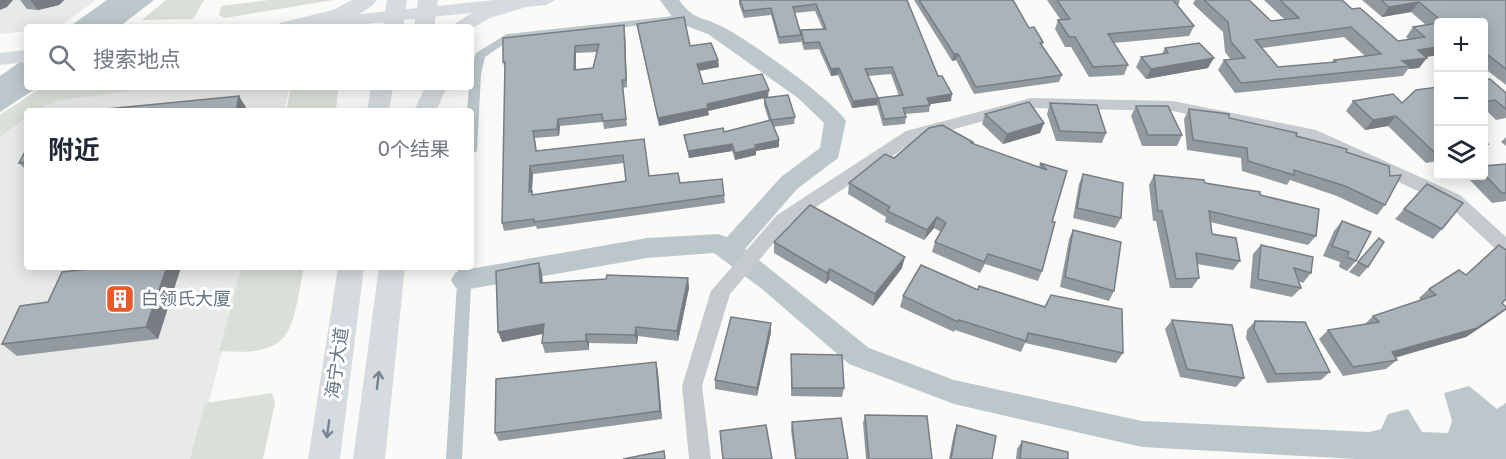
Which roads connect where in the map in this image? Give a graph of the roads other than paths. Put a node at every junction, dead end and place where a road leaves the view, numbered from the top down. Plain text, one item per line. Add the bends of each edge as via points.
1 (367, 0) edge
2 (546, 0) edge
3 (514, 2) edge
4 (426, 13) edge
5 (395, 15) edge
6 (299, 24) edge
7 (314, 24) edge
8 (465, 24) edge
9 (24, 56) edge
10 (3, 59) edge
11 (382, 90) edge
12 (416, 90) edge
13 (435, 90) edge
14 (378, 108) edge
15 (413, 108) edge
16 (426, 108) edge
17 (1506, 248) edge
18 (351, 270) edge
19 (392, 270) edge
20 (324, 459) edge
21 (369, 459) edge
22 (700, 459) edge

1 - 6 highway via 340,14
2 - 3 main road
3 - 4 main road
3 - 8 highway
4 - 5 main road
5 - 7 main road
9 - 10 main road
11 - 14 highway
12 - 15 highway
13 - 16 highway
17 - 22 street via 1454,200 1310,134 1173,106 1031,103 912,135 783,220 721,291 692,386
18 -> 20 highway, 海宁大道
21 -> 19 highway

